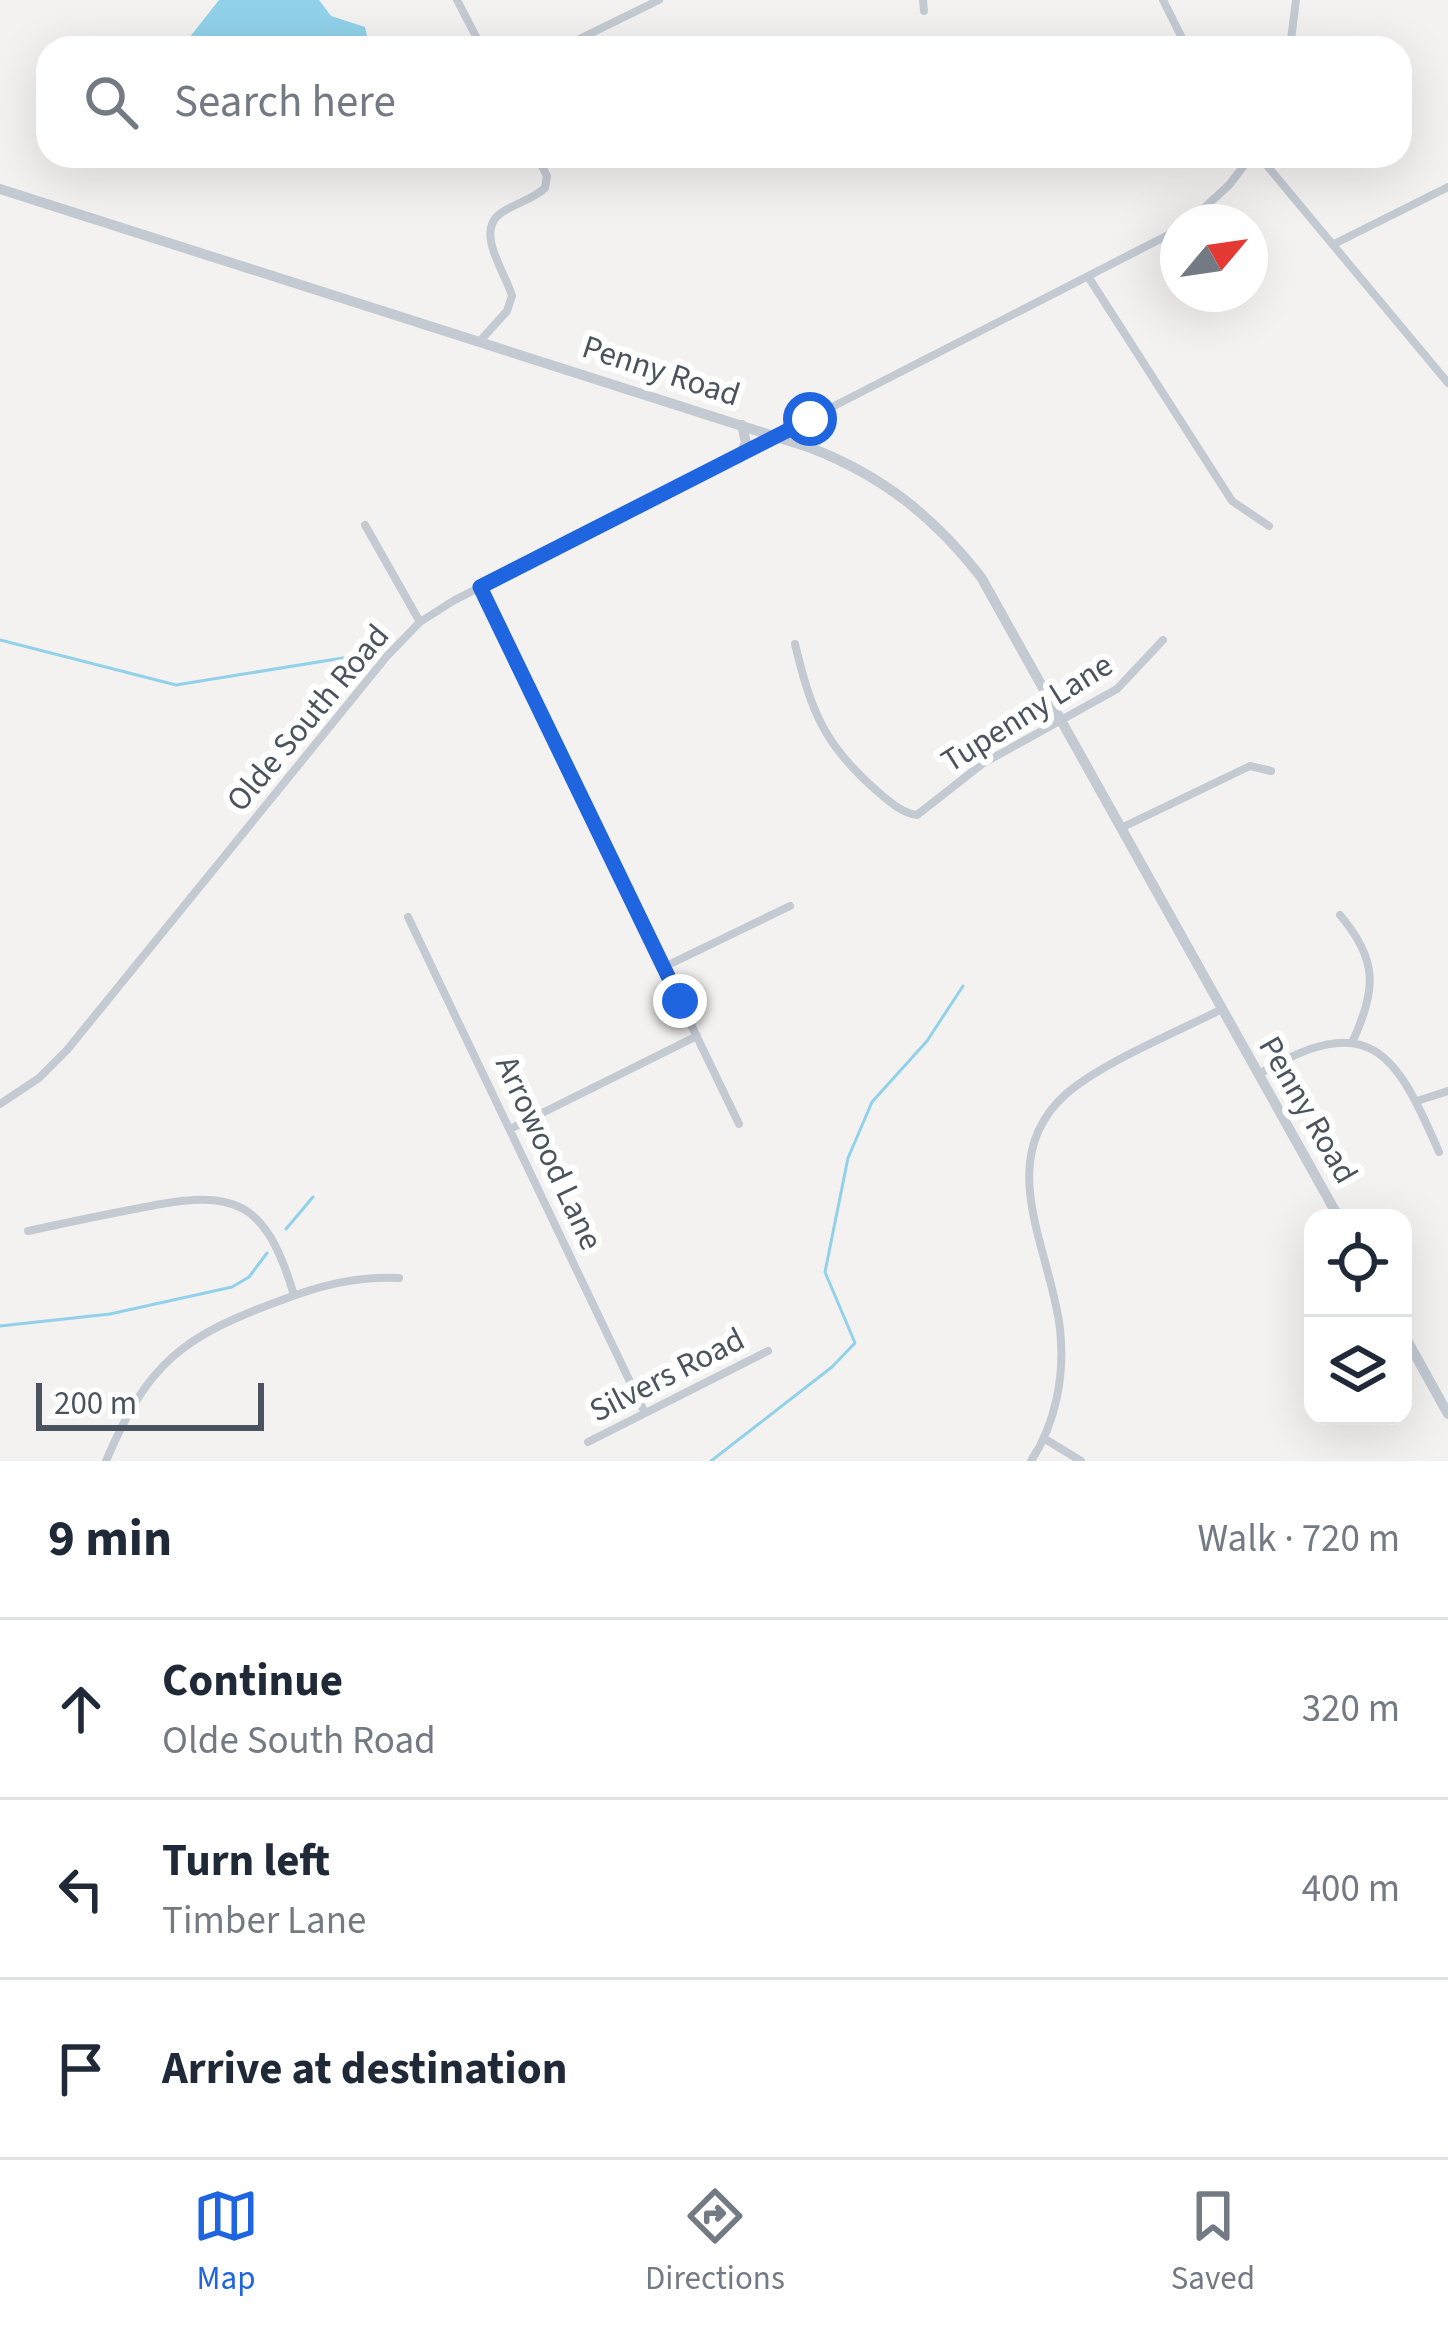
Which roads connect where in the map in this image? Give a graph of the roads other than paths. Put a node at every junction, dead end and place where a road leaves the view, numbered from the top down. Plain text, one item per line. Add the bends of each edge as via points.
1 (457, 0) edge
2 (659, 0) edge
3 (1163, 0) edge
4 (1296, 0) edge
5 (476, 36) edge
6 (586, 36) edge
7 (1181, 36) edge
8 (1292, 36) edge
9 (543, 168) edge
10 (1244, 168) edge
11 (1266, 168) edge
12 (1448, 187) edge
13 (0, 189) edge
14 (1211, 204) edge
15 (1160, 240) edge
16 (1334, 244) junction
17 (1090, 278) junction
18 (480, 341) junction
19 (1448, 383) edge
20 (810, 419) junction
21 (742, 425) junction
22 (774, 436) junction
23 (811, 448) junction
24 (741, 453) junction
25 (365, 525) dead end
26 (1269, 526) dead end
27 (480, 587) junction
28 (420, 622) junction
29 (1163, 640) dead end
30 (795, 644) dead end
31 (1062, 719) junction
32 (1271, 771) dead end
33 (1121, 828) junction
34 (790, 906) dead end
35 (1340, 915) dead end
36 (408, 917) dead end
37 (664, 967) junction
38 (1220, 1010) junction
39 (697, 1036) junction
40 (1352, 1042) junction
41 (1257, 1075) junction
42 (1448, 1091) edge
43 (1417, 1101) junction
44 (0, 1104) edge
45 (739, 1124) dead end
46 (512, 1128) junction
47 (1438, 1152) dead end
48 (1334, 1209) edge
49 (28, 1231) dead end
50 (400, 1278) dead end
51 (294, 1295) junction
52 (1412, 1349) edge
53 (768, 1351) dead end
54 (644, 1411) junction
55 (1448, 1414) edge
56 (1045, 1439) junction
57 (588, 1442) dead end
58 (106, 1461) edge
59 (1030, 1461) edge
60 (1082, 1461) edge

1 - 5 street
2 - 6 street
3 - 7 street
4 - 8 street
9 - 18 street via 545,188 491,223 512,296
10 - 14 street
11 - 16 street
12 - 16 street
13 - 18 street, Penny Road
15 - 17 street, Olde South Road
16 - 19 street
17 - 20 street, Olde South Road
17 - 26 street via 1221,486
18 - 21 street, Penny Road
20 - 22 street, Olde South Road
20 - 23 street via 804,432
21 - 22 street, Penny Road
21 - 24 street
22 - 23 street, Penny Road
22 - 24 street, Olde South Road
23 - 31 street, Penny Road via 874,476 951,539
24 - 27 street, Olde South Road
25 - 28 street
27 - 28 street, Olde South Road
27 - 37 street
28 - 44 street, Olde South Road via 68,1050
29 - 31 street, Tupenny Lane via 1127,682
30 - 31 street, Tupenny Lane via 830,745 908,814 923,812 964,775
31 - 33 street, Penny Road
32 - 33 street via 1250,766
33 - 38 street, Penny Road
34 - 37 street
35 - 40 street via 1366,952 1371,975
36 - 46 street, Arrowood Lane
37 - 39 street
38 - 41 street, Penny Road
38 - 56 street via 1068,1093 1036,1137 1029,1202 1060,1325 1062,1375
39 - 45 street
39 - 46 street
40 - 41 street via 1305,1048
40 - 43 street via 1389,1061
41 - 48 street, Penny Road
42 - 43 street
43 - 47 street
46 - 54 street, Arrowood Lane
49 - 51 street via 216,1198 266,1228
50 - 51 street via 354,1279
51 - 58 street via 217,1324 180,1348 149,1380
52 - 55 street
53 - 54 street, Silvers Road
54 - 57 street, Silvers Road
56 - 59 street
56 - 60 street

